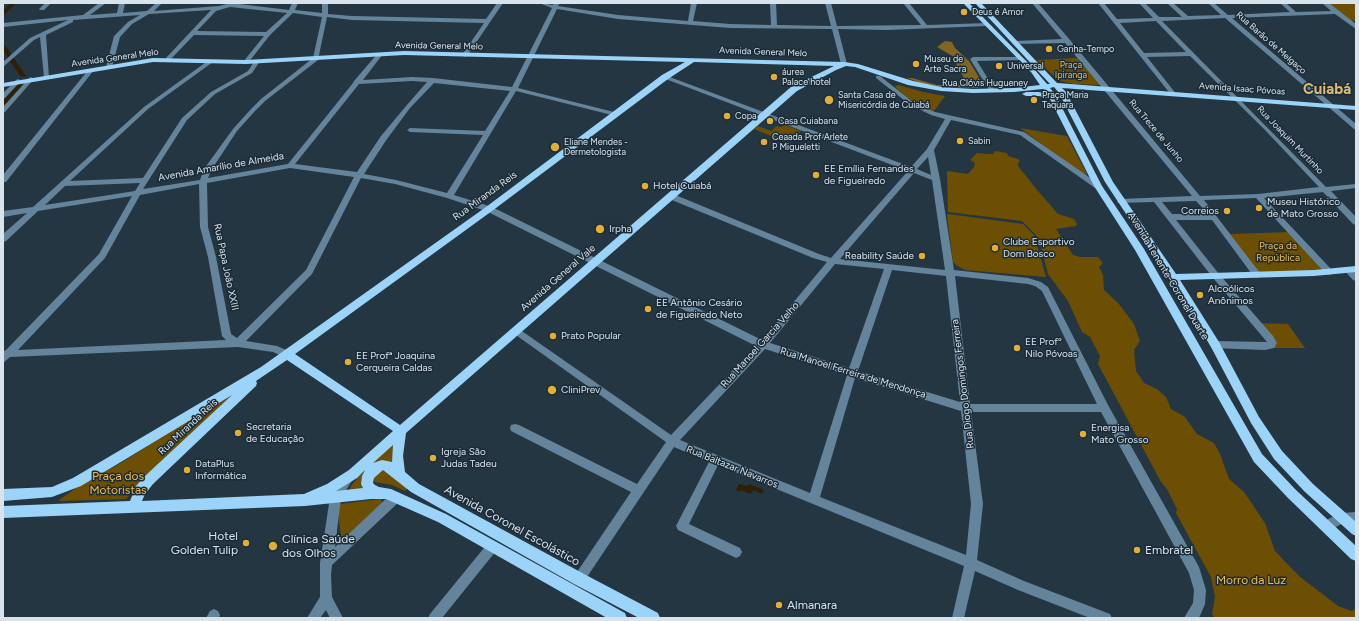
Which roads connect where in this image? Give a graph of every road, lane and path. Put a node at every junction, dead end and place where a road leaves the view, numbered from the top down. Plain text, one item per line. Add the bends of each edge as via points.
1 (48, 3) edge
2 (103, 3) edge
3 (122, 3) edge
4 (159, 3) edge
5 (237, 3) edge
6 (295, 3) edge
7 (325, 3) edge
8 (500, 3) edge
9 (542, 3) edge
10 (694, 3) edge
11 (773, 3) edge
12 (828, 3) edge
13 (906, 3) edge
14 (966, 3) edge
15 (978, 3) edge
16 (1035, 3) edge
17 (1101, 3) edge
18 (1142, 3) edge
19 (1170, 3) edge
20 (1211, 3) edge
21 (1283, 3) edge
22 (1325, 3) edge
23 (229, 5) junction
24 (556, 5) edge
25 (219, 8) junction
26 (42, 9) dead end
27 (149, 12) junction
28 (291, 12) junction
29 (1337, 12) junction
30 (1294, 13) junction
31 (120, 14) junction
32 (325, 15) junction
33 (1226, 16) junction
34 (82, 17) junction
35 (1186, 17) junction
36 (1158, 18) junction
37 (488, 21) junction
38 (1114, 21) junction
39 (690, 23) junction
40 (986, 24) junction
41 (3, 25) edge
42 (925, 26) junction
43 (774, 27) junction
44 (1356, 27) edge
45 (835, 28) junction
46 (43, 33) junction
47 (192, 33) junction
48 (268, 34) junction
49 (1068, 41) junction
50 (1016, 42) junction
51 (380, 54) junction
52 (1191, 54) junction
53 (465, 55) junction
54 (1141, 55) junction
55 (530, 56) junction
56 (674, 58) junction
57 (1021, 58) junction
58 (316, 59) junction
59 (697, 59) junction
60 (167, 60) junction
61 (211, 61) junction
62 (257, 61) junction
63 (246, 62) junction
64 (803, 62) junction
65 (845, 62) junction
66 (3, 65) edge
67 (684, 65) junction
68 (109, 67) junction
69 (91, 70) junction
70 (47, 77) junction
71 (665, 77) junction
72 (32, 79) junction
73 (433, 80) junction
74 (17, 82) junction
75 (356, 82) junction
76 (3, 84) edge
77 (895, 84) junction
78 (1056, 85) junction
79 (1046, 86) junction
80 (514, 89) junction
81 (794, 89) junction
82 (992, 90) junction
83 (1109, 90) junction
84 (1174, 95) junction
85 (3, 97) edge
86 (1053, 98) junction
87 (1236, 99) junction
88 (1330, 106) junction
89 (1356, 108) edge
90 (3, 111) edge
91 (616, 114) junction
92 (764, 114) junction
93 (949, 118) junction
94 (1356, 128) edge
95 (410, 130) dead end
96 (488, 133) junction
97 (930, 150) junction
98 (290, 166) junction
99 (912, 170) junction
100 (359, 175) junction
101 (936, 179) junction
102 (3, 180) edge
103 (145, 180) junction
104 (203, 182) junction
105 (64, 184) junction
106 (1098, 186) junction
107 (1356, 186) edge
108 (1324, 189) junction
109 (137, 193) junction
110 (450, 196) junction
111 (670, 196) junction
112 (1258, 196) junction
113 (1199, 198) junction
114 (1156, 199) junction
115 (1120, 200) junction
116 (35, 209) junction
117 (489, 209) junction
118 (3, 214) edge
119 (1170, 217) junction
120 (1214, 217) junction
121 (1356, 222) edge
122 (3, 239) edge
123 (1139, 249) junction
124 (833, 261) junction
125 (596, 262) junction
126 (889, 266) junction
127 (1352, 269) edge
128 (1329, 272) junction
129 (950, 273) junction
130 (1257, 275) junction
131 (1216, 276) junction
132 (1173, 277) junction
133 (1356, 278) edge
134 (1168, 300) junction
135 (516, 331) junction
136 (1206, 331) junction
137 (238, 343) junction
138 (763, 345) junction
139 (1215, 345) junction
140 (288, 355) junction
141 (5, 356) edge
142 (265, 370) junction
143 (852, 373) junction
144 (965, 408) junction
145 (1104, 408) junction
146 (515, 428) dead end
147 (401, 430) junction
148 (672, 441) junction
149 (715, 460) junction
150 (353, 474) junction
151 (399, 476) junction
152 (638, 490) junction
153 (378, 493) junction
154 (3, 495) edge
155 (336, 497) junction
156 (396, 497) junction
157 (814, 499) junction
158 (305, 500) junction
159 (137, 506) junction
160 (3, 512) edge
161 (1356, 517) edge
162 (1342, 518) junction
163 (1356, 530) edge
164 (1331, 531) junction
165 (492, 547) junction
166 (736, 552) dead end
167 (1356, 555) edge
168 (326, 563) junction
169 (971, 563) junction
170 (579, 579) junction
171 (326, 598) junction
172 (313, 618) edge
173 (337, 618) edge
174 (434, 618) edge
175 (620, 618) edge
176 (653, 618) edge
177 (958, 618) edge
178 (1106, 618) edge
179 (1190, 618) edge

1 - 26 street
2 - 34 street
3 - 31 street
4 - 27 street
5 - 23 street
6 - 28 street
7 - 32 street
8 - 37 street
9 - 24 street
10 - 39 street
11 - 43 street
12 - 45 street
13 - 42 street
14 - 40 main road, Avenida Tenente-Coronel Duarte
15 - 50 main road, Avenida Tenente-Coronel Duarte
16 - 49 street, Rua Treze de Junho
17 - 38 street
18 - 36 street, Rua Joaquim Murtinho
19 - 35 street
20 - 33 street, Rua Barão de Melgaço
21 - 30 street
22 - 29 street
23 - 25 street
23 - 28 street
24 - 39 street via 618,17
24 - 55 street
25 - 27 street
25 - 47 street
27 - 31 street
27 - 68 street via 130,23 117,36
28 - 32 street
28 - 48 street
29 - 30 street
29 - 44 street
30 - 33 street
31 - 34 street
32 - 37 street via 352,18
32 - 58 street
33 - 35 street
33 - 88 street, Rua Barão de Melgaço
34 - 41 street
34 - 46 street
35 - 36 street
36 - 38 street
36 - 52 street, Rua Joaquim Murtinho
37 - 53 street
38 - 54 street
39 - 43 street
40 - 42 street
40 - 57 main road, Avenida Tenente-Coronel Duarte
42 - 45 street
43 - 45 street
45 - 65 street
46 - 66 street via 32,39
46 - 70 street
47 - 48 street
47 - 60 street
48 - 63 street
49 - 50 street
49 - 83 street, Rua Treze de Junho
50 - 78 main road, Avenida Tenente-Coronel Duarte
51 - 53 main road, Avenida General Melo
51 - 58 main road, Avenida General Melo
51 - 75 street
52 - 54 street
52 - 87 street, Rua Joaquim Murtinho
53 - 55 main road, Avenida General Melo
54 - 84 street
55 - 56 main road, Avenida General Melo
55 - 80 street
56 - 59 main road, Avenida General Melo
56 - 67 main road
57 - 79 main road, Avenida Tenente-Coronel Duarte
57 - 82 street via 973,59
58 - 62 main road, Avenida General Melo
58 - 104 street, Rua Papa João XXIII via 253,110 235,130 208,169
59 - 64 main road, Avenida General Melo
59 - 67 main road, Rua Miranda Reis
60 - 61 main road, Avenida General Melo
60 - 68 main road, Avenida General Melo
61 - 63 main road, Avenida General Melo
61 - 105 street via 146,108
62 - 63 main road, Avenida General Melo
62 - 103 street via 250,72 217,90 184,119
64 - 65 main road, Avenida General Melo
64 - 81 main road via 814,69
65 - 77 main road, Rua Clóvis Hugueney
65 - 77 main road
65 - 81 main road, Avenida General Vale
67 - 71 main road, Rua Miranda Reis
68 - 69 main road, Avenida General Melo
69 - 70 main road, Avenida General Melo
69 - 102 street
70 - 72 main road, Avenida General Melo
71 - 91 main road, Rua Miranda Reis
71 - 92 street
72 - 74 main road, Avenida General Melo
72 - 90 street
73 - 75 street via 412,78
73 - 80 street
73 - 100 street via 408,107
74 - 76 main road, Avenida General Melo
74 - 85 street
75 - 98 street
77 - 82 main road, Avenida Isaac Póvoas via 941,89
77 - 86 main road, Rua Clóvis Hugueney via 941,94 1030,94
77 - 93 street via 920,109
78 - 79 main road, Avenida Isaac Póvoas
78 - 83 main road, Avenida Isaac Póvoas
78 - 115 main road, Avenida Tenente-Coronel Duarte via 1065,97
79 - 82 main road, Avenida Isaac Póvoas
79 - 86 main road, Avenida Tenente-Coronel Duarte
80 - 91 street
80 - 96 street
81 - 92 main road, Avenida General Vale
83 - 84 main road, Avenida Isaac Póvoas
83 - 113 street, Rua Treze de Junho
84 - 87 main road, Avenida Isaac Póvoas
86 - 106 main road, Avenida Tenente-Coronel Duarte
87 - 88 main road, Avenida Isaac Póvoas
87 - 108 street, Rua Joaquim Murtinho
88 - 89 main road, Avenida Isaac Póvoas
88 - 94 street, Rua Barão de Melgaço
91 - 117 main road, Rua Miranda Reis
92 - 99 street
92 - 111 main road, Avenida General Vale
93 - 97 street, Rua Manoel Garcia Velho
93 - 106 street via 1022,133
95 - 96 street
96 - 110 street
97 - 99 street, Rua Manoel Garcia Velho
97 - 101 street, Rua Diogo Domingos Ferreira
98 - 100 street, Avenida Amarílio de Almeida
98 - 104 street, Avenida Amarílio de Almeida
99 - 101 street
99 - 124 street, Rua Manoel Garcia Velho
100 - 110 street, Avenida Amarílio de Almeida
100 - 137 street via 309,272
101 - 129 street, Rua Diogo Domingos Ferreira
103 - 105 street
103 - 109 street
104 - 109 street, Avenida Amarílio de Almeida
104 - 137 street, Rua Papa João XXIII via 204,227 227,336
105 - 116 street
106 - 123 main road, Avenida Tenente-Coronel Duarte
107 - 108 street
108 - 112 street
108 - 121 street, Rua Joaquim Murtinho
109 - 116 street, Avenida Amarílio de Almeida
109 - 141 street via 102,256
110 - 117 street, Avenida Amarílio de Almeida
111 - 124 street
111 - 125 main road, Avenida General Vale
112 - 113 street
112 - 128 street
113 - 114 street
113 - 120 street, Rua Treze de Junho
114 - 115 street
114 - 119 street
115 - 132 main road, Avenida Tenente-Coronel Duarte
116 - 118 street, Avenida Amarílio de Almeida
116 - 122 street
117 - 125 street, Avenida Amarílio de Almeida
117 - 140 main road, Rua Miranda Reis
119 - 120 street
119 - 131 street
120 - 130 street, Rua Treze de Junho
123 - 132 main road
123 - 134 main road, Avenida Tenente-Coronel Duarte
124 - 126 street
124 - 138 street, Rua Manoel Garcia Velho
125 - 135 main road, Avenida General Vale
125 - 138 street, Rua Manoel Ferreira de Mendonça
126 - 129 street
126 - 143 street
127 - 128 main road
127 - 133 street
128 - 130 main road
129 - 144 street, Rua Diogo Domingos Ferreira
129 - 145 street via 1033,282 1045,289
130 - 131 main road
131 - 132 main road
131 - 139 street via 1272,343 1265,346
132 - 136 main road, Avenida Tenente-Coronel Duarte
134 - 136 main road via 1182,302 1196,323
134 - 164 main road, Avenida Tenente-Coronel Duarte via 1258,458 1277,480
135 - 147 main road, Avenida General Vale
135 - 148 street, Rua Baltazar Navarros
136 - 139 main road, Avenida Tenente-Coronel Duarte
137 - 140 street
137 - 141 street
138 - 143 street, Rua Manoel Ferreira de Mendonça
138 - 148 street, Rua Manoel Garcia Velho
139 - 162 main road, Avenida Tenente-Coronel Duarte via 1278,455
140 - 142 main road
140 - 147 main road
142 - 154 main road via 77,482 50,493
142 - 159 main road, Rua Miranda Reis via 149,480 140,490 136,499
143 - 144 street, Rua Manoel Ferreira de Mendonça
143 - 157 street
144 - 145 street, Rua Manoel Ferreira de Mendonça
144 - 169 street, Rua Diogo Domingos Ferreira via 977,504
145 - 179 street via 1195,571 1200,590 1199,604
146 - 152 street
147 - 150 main road, Avenida General Vale
147 - 151 main road via 397,456
148 - 149 street, Rua Baltazar Navarros
148 - 152 street, Rua Manoel Garcia Velho
149 - 157 street, Rua Baltazar Navarros
149 - 166 street via 682,526
150 - 155 street
150 - 158 main road, Avenida General Vale
151 - 153 main road, Avenida Coronel Escolástico via 386,465 372,469 367,484
151 - 170 main road, Avenida Coronel Escolástico via 421,491
152 - 170 street, Rua Manoel Garcia Velho
153 - 155 main road
153 - 156 main road
155 - 158 main road
155 - 168 street
156 - 165 main road via 442,518
156 - 168 street
157 - 169 street, Rua Baltazar Navarros
158 - 159 main road
159 - 160 main road
161 - 162 street
162 - 163 main road, Avenida Tenente-Coronel Duarte
162 - 164 street via 1331,523
164 - 167 main road, Avenida Tenente-Coronel Duarte
165 - 174 street
165 - 175 main road
168 - 171 street
169 - 177 street, Rua Diogo Domingos Ferreira
169 - 178 street, Rua Baltazar Navarros
170 - 176 main road, Avenida Coronel Escolástico
171 - 172 street
171 - 173 street

